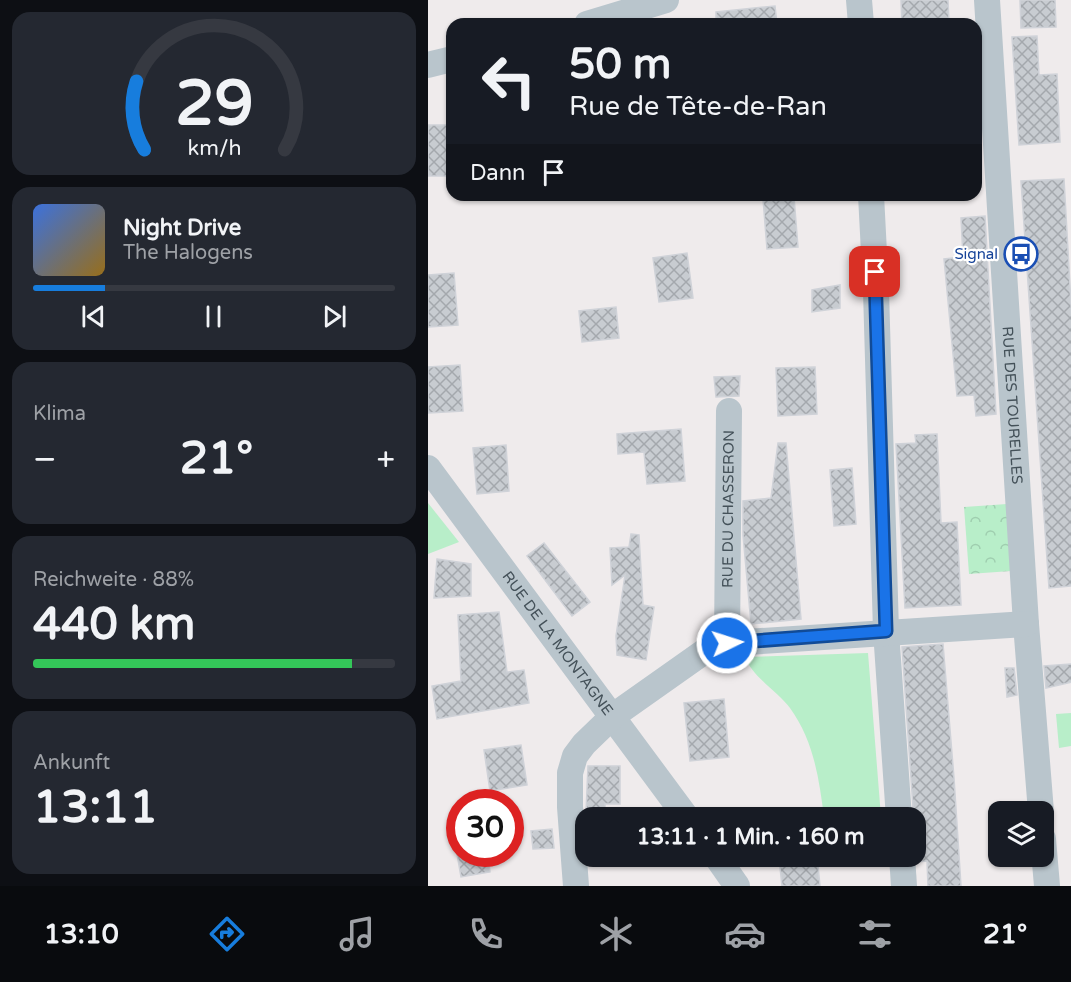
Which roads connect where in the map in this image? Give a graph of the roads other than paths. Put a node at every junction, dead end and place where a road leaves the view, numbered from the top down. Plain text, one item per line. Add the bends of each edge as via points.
1 (666, 0) edge
2 (859, 0) edge
3 (987, 0) edge
4 (607, 18) edge
5 (860, 18) edge
6 (446, 62) edge
7 (428, 66) edge
8 (870, 201) edge
9 (729, 411) dead end
10 (428, 468) edge
11 (1026, 624) junction
12 (886, 631) junction
13 (727, 643) junction
14 (613, 716) junction
15 (1040, 801) edge
16 (679, 807) edge
17 (898, 807) edge
18 (724, 867) edge
19 (903, 867) edge
20 (1045, 867) edge
21 (576, 886) edge
22 (737, 886) edge
23 (904, 886) edge
24 (1047, 886) edge

1 - 4 street
2 - 5 street
3 - 11 street, RUE DES TOURELLES
6 - 7 street
8 - 12 street
9 - 13 street, RUE DU CHASSERON
10 - 14 street, RUE DE LA MONTAGNE
11 - 12 street
11 - 15 street, RUE DES TOURELLES
12 - 13 street
12 - 17 street
13 - 14 street via 715,644
14 - 16 street, RUE DE LA MONTAGNE
14 - 21 street via 584,744 570,773
18 - 22 street
19 - 23 street
20 - 24 street

